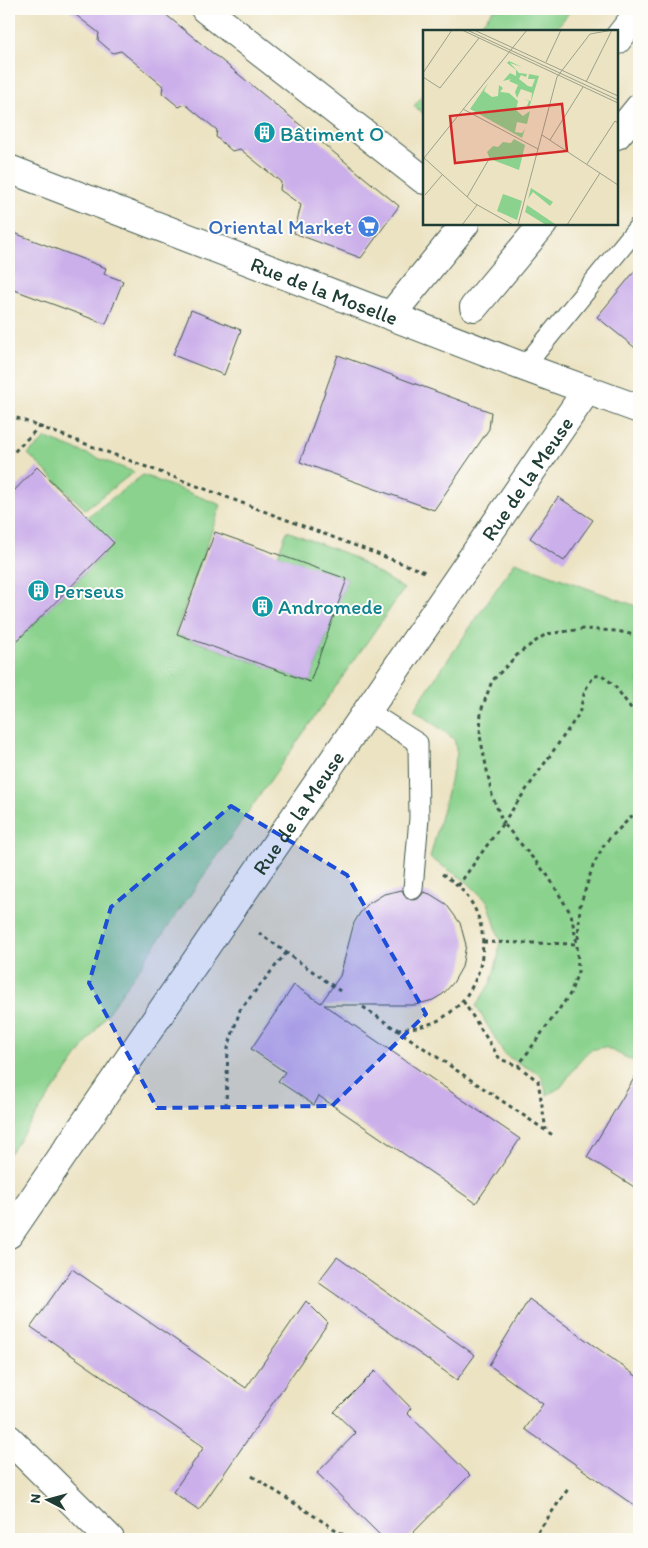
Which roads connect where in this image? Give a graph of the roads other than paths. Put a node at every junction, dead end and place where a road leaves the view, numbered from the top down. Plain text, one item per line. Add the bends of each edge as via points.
1 (205, 9) edge
2 (639, 12) edge
3 (618, 39) edge
4 (639, 108) edge
5 (618, 134) edge
6 (9, 169) edge
7 (423, 179) edge
8 (464, 225) edge
9 (542, 225) edge
10 (639, 226) edge
11 (474, 307) dead end
12 (391, 316) junction
13 (524, 367) junction
14 (587, 390) junction
15 (639, 409) edge
16 (368, 711) junction
17 (413, 890) dead end
18 (9, 1234) edge
19 (9, 1439) edge
20 (110, 1539) edge

1 - 7 street
2 - 3 street
4 - 5 street
6 - 12 street, Rue de la Moselle
8 - 12 street
9 - 11 street
10 - 13 lane
12 - 13 street, Rue de la Moselle
13 - 14 street, Rue de la Moselle
14 - 15 street, Rue de la Moselle
14 - 16 street, Rue de la Meuse
16 - 17 lane via 418,743 419,818
16 - 18 street, Rue de la Meuse
19 - 20 street

